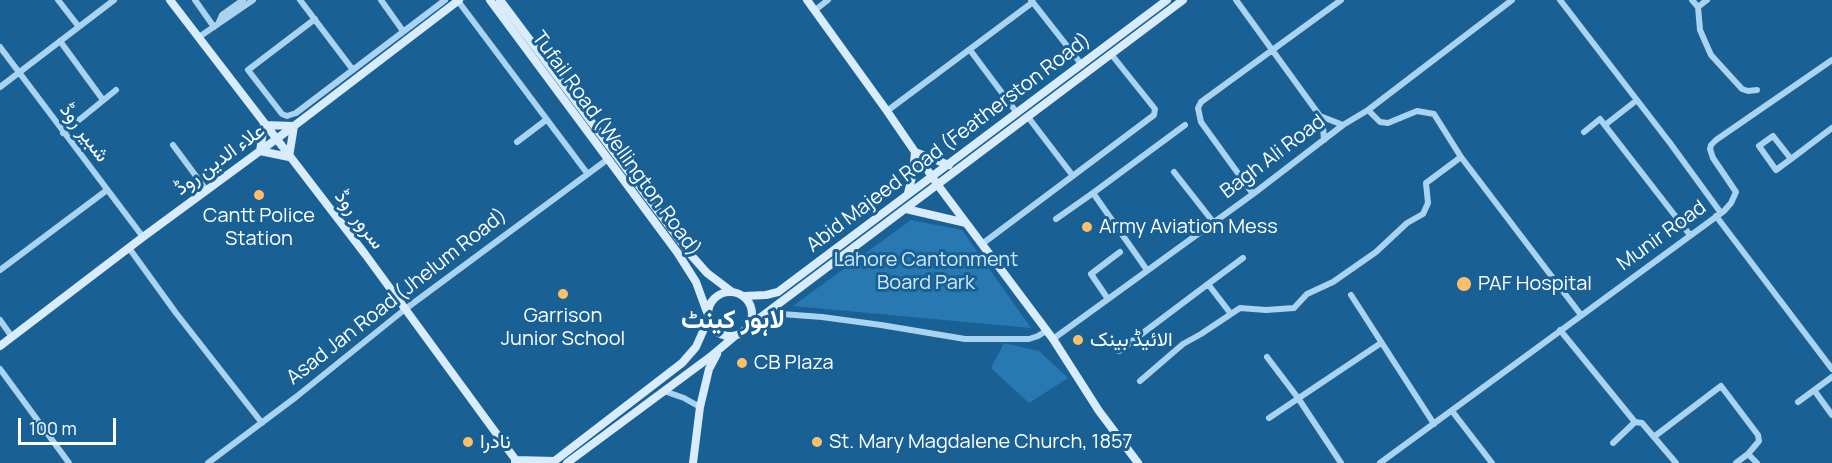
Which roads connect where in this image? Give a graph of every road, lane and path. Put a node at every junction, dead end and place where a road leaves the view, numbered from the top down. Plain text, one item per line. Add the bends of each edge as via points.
1 (58, 0) edge
2 (114, 0) edge
3 (170, 0) edge
4 (195, 0) edge
5 (243, 0) edge
6 (253, 0) edge
7 (300, 0) edge
8 (381, 0) edge
9 (445, 0) edge
10 (490, 0) edge
11 (500, 0) edge
12 (807, 0) edge
13 (828, 0) edge
14 (1167, 0) edge
15 (1183, 0) edge
16 (1236, 0) edge
17 (1341, 0) edge
18 (1512, 0) edge
19 (1560, 0) edge
20 (1692, 0) edge
21 (1707, 0) edge
22 (459, 1) edge
23 (1032, 1) edge
24 (1698, 7) junction
25 (814, 11) junction
26 (315, 19) junction
27 (217, 24) junction
28 (79, 27) junction
29 (404, 31) junction
30 (200, 37) junction
31 (60, 41) junction
32 (0, 48) edge
33 (970, 50) junction
34 (1273, 51) junction
35 (1111, 54) junction
36 (1832, 60) edge
37 (1082, 65) junction
38 (353, 70) junction
39 (19, 72) junction
40 (1070, 79) junction
41 (0, 87) edge
42 (116, 90) dead end
43 (1757, 90) dead end
44 (103, 100) junction
45 (1637, 100) junction
46 (1368, 110) junction
47 (887, 111) junction
48 (1017, 113) junction
49 (1320, 116) junction
50 (1028, 117) junction
51 (546, 120) junction
52 (264, 125) junction
53 (1185, 125) dead end
54 (1343, 125) junction
55 (1605, 125) junction
56 (294, 126) junction
57 (1832, 128) edge
58 (1584, 132) dead end
59 (63, 133) junction
60 (276, 140) junction
61 (1324, 140) junction
62 (517, 142) dead end
63 (173, 146) dead end
64 (260, 151) junction
65 (915, 152) junction
66 (289, 157) junction
67 (1461, 157) junction
68 (608, 159) junction
69 (1791, 159) junction
70 (949, 165) junction
71 (1174, 172) dead end
72 (587, 173) junction
73 (1073, 176) junction
74 (934, 180) junction
75 (107, 190) junction
76 (207, 191) junction
77 (908, 193) junction
78 (1093, 193) junction
79 (1253, 194) junction
80 (906, 209) junction
81 (1718, 215) junction
82 (1056, 219) dead end
83 (1214, 223) junction
84 (966, 224) junction
85 (1690, 235) junction
86 (143, 237) junction
87 (982, 244) junction
88 (129, 248) junction
89 (1120, 252) dead end
90 (1243, 258) dead end
91 (0, 270) edge
92 (1147, 270) junction
93 (1208, 284) junction
94 (732, 292) junction
95 (1351, 295) dead end
96 (744, 296) junction
97 (1108, 299) junction
98 (404, 310) junction
99 (768, 313) junction
100 (1231, 314) junction
101 (1581, 315) junction
102 (707, 316) junction
103 (0, 320) edge
104 (749, 326) junction
105 (1046, 330) junction
106 (1560, 330) junction
107 (735, 336) junction
108 (12, 337) junction
109 (1053, 339) junction
110 (1381, 343) junction
111 (0, 346) edge
112 (721, 348) junction
113 (1119, 351) dead end
114 (1267, 357) dead end
115 (0, 369) edge
116 (1832, 369) edge
117 (1832, 377) edge
118 (1140, 381) dead end
119 (1814, 390) junction
120 (664, 391) junction
121 (1298, 398) junction
122 (1798, 402) dead end
123 (700, 407) junction
124 (1452, 411) junction
125 (1832, 415) edge
126 (1269, 418) dead end
127 (1635, 422) junction
128 (262, 423) junction
129 (1434, 424) junction
130 (1655, 436) junction
131 (1613, 443) dead end
132 (1748, 454) junction
133 (516, 462) edge
134 (553, 462) edge
135 (69, 463) edge
136 (208, 463) edge
137 (567, 463) edge
138 (693, 463) edge
139 (1138, 463) edge
140 (1341, 463) edge
141 (1380, 463) edge
142 (1492, 463) edge
143 (1676, 463) edge
144 (1737, 463) edge
145 (1757, 463) edge

1 - 28 street
2 - 28 street
3 - 30 street, سرور روڈ
4 - 27 street
5 - 27 street via 222,15
6 - 27 street
7 - 26 street
8 - 29 street
9 - 29 street
10 - 68 street, Tufail Road (Wellington Road)
11 - 94 street, Tufail Road (Wellington Road) via 691,255
12 - 25 street
13 - 25 street
14 - 37 street, Abid Majeed Road (Featherston Road)
15 - 35 street, Abid Majeed Road (Featherston Road)
16 - 34 street
17 - 34 street
18 - 46 street, Bagh Ali Road
19 - 45 street
20 - 24 street
21 - 24 street
22 - 51 street
22 - 56 street, علاء الدین روڈ
23 - 33 street
23 - 37 street
24 - 43 street via 1702,39 1711,55 1742,89
25 - 47 street
26 - 38 street
26 - 38 street via 248,70 279,111 292,115
27 - 30 street
28 - 31 street
29 - 38 street
30 - 52 street, سرور روڈ
31 - 39 street
31 - 44 street
32 - 39 street, شبیر روڈ
33 - 47 street
33 - 48 street
34 - 49 street
34 - 79 street via 1198,108 1201,122
35 - 40 street, Abid Majeed Road (Featherston Road)
35 - 73 street via 1155,113
36 - 81 street, Munir Road via 1712,145 1716,165 1736,192
37 - 40 street, Abid Majeed Road (Featherston Road)
39 - 41 street
39 - 59 street, شبیر روڈ
40 - 48 street, Abid Majeed Road (Featherston Road)
40 - 50 street, Abid Majeed Road (Featherston Road)
42 - 44 street
44 - 59 street
45 - 55 street
45 - 81 street
46 - 54 street, Bagh Ali Road
46 - 67 street via 1380,122 1388,123 1417,111 1434,114
47 - 65 street
48 - 70 street, Abid Majeed Road (Featherston Road)
49 - 54 street
49 - 61 street
50 - 73 street
50 - 74 street, Abid Majeed Road (Featherston Road)
51 - 62 street
51 - 72 street
52 - 56 street
52 - 60 street, سرور روڈ
52 - 64 street
53 - 78 street
54 - 61 street, Bagh Ali Road
55 - 58 street via 1600,119
55 - 85 street
56 - 60 street, علاء الدین روڈ
56 - 66 street
57 - 69 street
59 - 75 street, شبیر روڈ
60 - 64 street, علاء الدین روڈ
60 - 66 street, سرور روڈ
61 - 79 street, Bagh Ali Road
63 - 76 street
64 - 66 street
64 - 76 street, علاء الدین روڈ
65 - 70 street
65 - 74 street
65 - 77 street
66 - 98 street, سرور روڈ
67 - 100 street via 1426,183 1428,203 1423,214 1333,282 1307,294 1294,308 1240,308
67 - 101 street
68 - 72 street, Asad Jan Road (Jhelum Road)
68 - 102 street, Tufail Road (Wellington Road) via 688,268
69 - 69 street via 1773,136 1759,146 1776,170
70 - 74 street, Abid Majeed Road (Featherston Road)
71 - 83 street
72 - 98 street, Asad Jan Road (Jhelum Road)
73 - 87 street
74 - 77 street, Abid Majeed Road (Featherston Road)
74 - 80 street, Abid Majeed Road (Featherston Road)
74 - 84 street
75 - 86 street, شبیر روڈ
75 - 91 street
76 - 86 street, علاء الدین روڈ
77 - 96 street, Abid Majeed Road (Featherston Road) via 778,292
78 - 82 street
78 - 92 street
79 - 83 street, Bagh Ali Road
80 - 84 street
80 - 99 street, Abid Majeed Road (Featherston Road)
81 - 85 street, Munir Road
81 - 116 street
83 - 92 street, Bagh Ali Road
84 - 87 street
85 - 101 street, Munir Road
86 - 88 street, علاء الدین روڈ
87 - 105 street
88 - 108 street, علاء الدین روڈ
88 - 128 street
89 - 97 street via 1091,274
90 - 93 street
92 - 97 street, Bagh Ali Road
93 - 100 street
93 - 113 street
94 - 96 street
94 - 102 street via 713,299
95 - 110 street
96 - 104 street via 752,310
97 - 109 street, Bagh Ali Road
98 - 128 street, Asad Jan Road (Jhelum Road)
98 - 133 street, سرور روڈ
99 - 104 street, Abid Majeed Road (Featherston Road)
99 - 105 street via 965,339 1029,339
100 - 118 street via 1176,350
101 - 106 street, Munir Road
102 - 107 street via 718,334
102 - 134 street via 696,347 682,363
103 - 108 street
104 - 107 street
105 - 109 street
106 - 124 street, Munir Road
106 - 127 street
107 - 112 street
108 - 111 street, علاء الدین روڈ
109 - 139 street
110 - 121 street
110 - 129 street
112 - 120 street
112 - 123 street via 709,369
114 - 121 street
115 - 135 street
117 - 119 street
119 - 122 street
119 - 125 street
120 - 123 street
120 - 137 street
121 - 126 street
121 - 140 street
123 - 138 street
124 - 129 street, Munir Road
124 - 142 street
127 - 130 street via 1642,423
127 - 131 street
128 - 136 street, Asad Jan Road (Jhelum Road)
129 - 141 street, Munir Road
130 - 132 street via 1721,386 1758,435 1759,441
130 - 143 street
132 - 144 street
132 - 145 street
133 - 134 street

